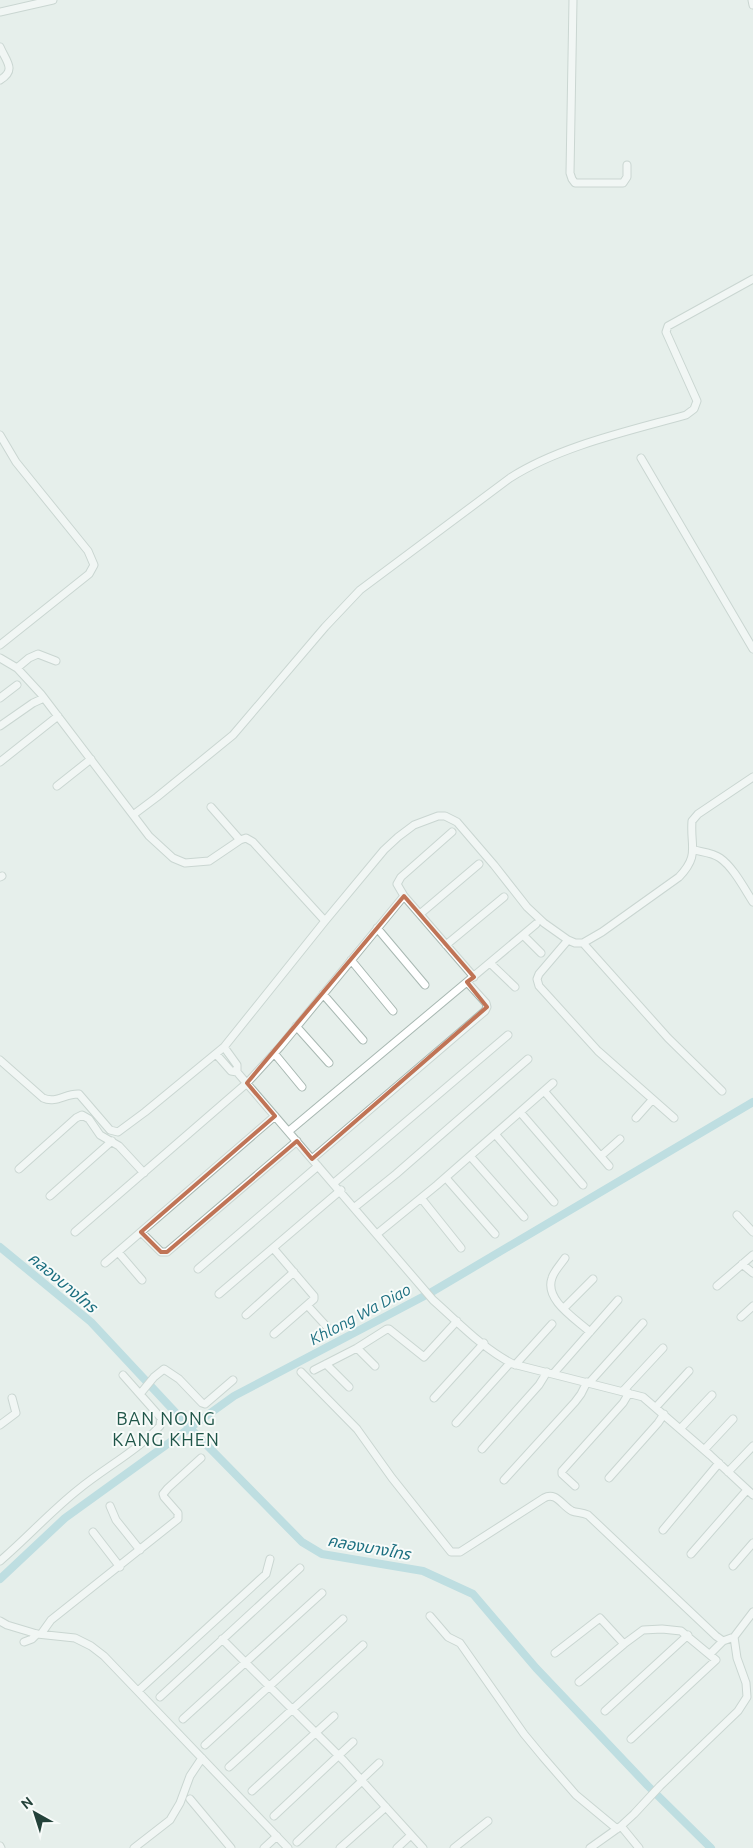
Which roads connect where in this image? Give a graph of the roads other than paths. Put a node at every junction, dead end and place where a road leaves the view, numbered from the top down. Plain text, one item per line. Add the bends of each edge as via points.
1 (53, 0) edge
2 (573, 0) edge
3 (752, 0) edge
4 (753, 4) edge
5 (0, 12) edge
6 (0, 47) edge
7 (0, 80) edge
8 (627, 165) dead end
9 (753, 279) edge
10 (0, 435) edge
11 (642, 458) dead end
12 (0, 645) edge
13 (753, 649) edge
14 (0, 658) edge
15 (56, 660) dead end
16 (17, 668) junction
17 (17, 685) dead end
18 (0, 698) edge
19 (44, 698) junction
20 (58, 716) junction
21 (0, 726) edge
22 (91, 759) junction
23 (0, 762) edge
24 (753, 777) edge
25 (57, 786) dead end
26 (212, 807) dead end
27 (132, 815) junction
28 (452, 832) dead end
29 (240, 840) junction
30 (694, 850) junction
31 (479, 864) dead end
32 (404, 896) junction
33 (504, 896) dead end
34 (753, 902) edge
35 (420, 914) junction
36 (325, 921) junction
37 (536, 924) dead end
38 (377, 928) junction
39 (523, 935) junction
40 (568, 940) junction
41 (583, 943) junction
42 (446, 945) junction
43 (541, 953) dead end
44 (351, 960) junction
45 (490, 963) junction
46 (474, 977) junction
47 (467, 982) junction
48 (424, 984) dead end
49 (515, 987) dead end
50 (323, 994) junction
51 (393, 1011) dead end
52 (296, 1026) junction
53 (508, 1035) dead end
54 (363, 1040) dead end
55 (224, 1047) junction
56 (216, 1054) junction
57 (274, 1054) junction
58 (528, 1059) dead end
59 (0, 1060) edge
60 (329, 1063) dead end
61 (237, 1072) junction
62 (247, 1083) junction
63 (553, 1083) dead end
64 (302, 1087) dead end
65 (544, 1091) junction
66 (722, 1091) dead end
67 (652, 1100) junction
68 (520, 1112) junction
69 (275, 1116) junction
70 (636, 1118) dead end
71 (674, 1118) dead end
72 (289, 1131) junction
73 (495, 1134) junction
74 (620, 1139) dead end
75 (112, 1141) junction
76 (297, 1141) junction
77 (470, 1156) junction
78 (600, 1156) junction
79 (312, 1159) junction
80 (318, 1166) junction
81 (609, 1166) dead end
82 (19, 1170) dead end
83 (144, 1173) junction
84 (446, 1178) junction
85 (334, 1183) junction
86 (583, 1185) dead end
87 (341, 1190) junction
88 (50, 1196) dead end
89 (420, 1198) junction
90 (554, 1202) dead end
91 (355, 1207) junction
92 (737, 1215) dead end
93 (524, 1217) dead end
94 (75, 1232) dead end
95 (141, 1232) junction
96 (753, 1232) edge
97 (377, 1234) junction
98 (495, 1234) dead end
99 (273, 1248) junction
100 (461, 1248) dead end
101 (118, 1252) junction
102 (753, 1254) edge
103 (565, 1258) dead end
104 (105, 1263) dead end
105 (742, 1264) junction
106 (198, 1269) dead end
107 (294, 1272) junction
108 (753, 1273) edge
109 (593, 1279) dead end
110 (142, 1280) dead end
111 (717, 1286) dead end
112 (219, 1294) dead end
113 (618, 1300) dead end
114 (307, 1305) junction
115 (753, 1306) edge
116 (564, 1308) junction
117 (246, 1315) dead end
118 (741, 1316) dead end
119 (457, 1321) junction
120 (643, 1323) dead end
121 (552, 1324) dead end
122 (328, 1328) dead end
123 (590, 1332) junction
124 (274, 1334) dead end
125 (484, 1343) junction
126 (357, 1348) junction
127 (663, 1348) dead end
128 (326, 1364) junction
129 (512, 1364) junction
130 (375, 1366) dead end
131 (314, 1370) dead end
132 (689, 1371) dead end
133 (301, 1372) dead end
134 (550, 1373) junction
135 (123, 1375) dead end
136 (233, 1380) dead end
137 (588, 1383) junction
138 (349, 1386) dead end
139 (142, 1392) junction
140 (626, 1392) junction
141 (712, 1395) dead end
142 (12, 1398) dead end
143 (434, 1398) dead end
144 (656, 1407) junction
145 (664, 1414) junction
146 (734, 1419) dead end
147 (456, 1424) dead end
148 (0, 1425) edge
149 (680, 1429) junction
150 (753, 1446) edge
151 (482, 1449) dead end
152 (704, 1450) junction
153 (200, 1458) dead end
154 (719, 1464) junction
155 (728, 1472) junction
156 (609, 1478) dead end
157 (504, 1480) dead end
158 (575, 1486) dead end
159 (751, 1494) edge
160 (110, 1506) dead end
161 (662, 1530) dead end
162 (93, 1532) dead end
163 (753, 1543) edge
164 (140, 1550) junction
165 (691, 1554) dead end
166 (270, 1559) dead end
167 (0, 1561) edge
168 (120, 1566) junction
169 (733, 1566) dead end
170 (300, 1568) dead end
171 (322, 1593) dead end
172 (753, 1612) edge
173 (430, 1616) dead end
174 (343, 1619) dead end
175 (0, 1621) edge
176 (39, 1634) junction
177 (688, 1635) junction
178 (734, 1637) junction
179 (222, 1639) junction
180 (723, 1640) junction
181 (24, 1642) dead end
182 (624, 1644) junction
183 (363, 1645) dead end
184 (555, 1653) dead end
185 (710, 1654) junction
186 (246, 1663) junction
187 (579, 1682) dead end
188 (268, 1686) junction
189 (138, 1691) junction
190 (160, 1697) dead end
191 (291, 1709) junction
192 (605, 1711) dead end
193 (334, 1716) dead end
194 (183, 1719) dead end
195 (315, 1733) junction
196 (631, 1739) dead end
197 (353, 1742) dead end
198 (205, 1745) dead end
199 (338, 1755) junction
200 (202, 1758) junction
201 (379, 1763) dead end
202 (229, 1767) dead end
203 (361, 1781) junction
204 (252, 1791) dead end
205 (190, 1799) dead end
206 (386, 1807) junction
207 (274, 1816) dead end
208 (488, 1821) dead end
209 (619, 1827) junction
210 (411, 1835) junction
211 (277, 1836) junction
212 (297, 1842) dead end
213 (134, 1848) edge
214 (231, 1848) edge
215 (264, 1848) edge
216 (288, 1848) edge
217 (340, 1848) edge
218 (397, 1848) edge
219 (423, 1848) edge
220 (454, 1848) edge
221 (590, 1848) edge
222 (640, 1848) edge

1 - 5 street
2 - 8 street via 570,173 575,183 622,183 628,177
3 - 4 street
6 - 7 street via 10,71
9 - 27 street via 668,326 666,332 696,401 694,409 686,416 604,438 526,468 510,478 360,590 325,626 233,735
10 - 12 street via 16,462 88,551 94,565 89,574
11 - 13 street
14 - 16 street
15 - 16 street via 38,654
16 - 19 street
17 - 18 street
19 - 20 street
19 - 21 street
20 - 22 street
20 - 23 street
22 - 25 street
22 - 27 street
24 - 30 street via 692,821
26 - 29 street
27 - 29 street via 173,858 185,863 209,861
28 - 32 street via 398,880
29 - 36 street via 246,838 253,842
30 - 34 street via 720,858 736,875
30 - 41 street via 689,867 679,877
31 - 35 street
32 - 35 street
32 - 38 street
33 - 42 street
35 - 42 street
36 - 40 street via 398,837 414,826 445,816 457,822 527,907
36 - 55 street
37 - 39 street
38 - 44 street
38 - 48 street
39 - 43 street
39 - 45 street
40 - 41 street
40 - 67 street via 539,974 540,986 598,1051
41 - 66 street via 668,1038
42 - 46 street
44 - 50 street
44 - 51 street
45 - 46 street
45 - 49 street
46 - 47 street
47 - 72 street
47 - 79 street via 487,1008
50 - 52 street
50 - 54 street
52 - 57 street
52 - 60 street
53 - 85 street
55 - 56 street
55 - 61 street via 237,1065
56 - 59 street via 118,1132 114,1132 79,1094 49,1101
56 - 61 street via 231,1071
57 - 62 street
57 - 64 street
58 - 91 street
61 - 62 street
62 - 69 street
62 - 83 street
63 - 65 street
65 - 68 street
65 - 78 street
67 - 70 street
67 - 71 street
68 - 73 street
68 - 86 street
69 - 72 street
69 - 95 street
72 - 76 street
73 - 77 street
73 - 90 street
74 - 78 street
75 - 82 street via 100,1135 89,1119 82,1115
75 - 83 street
75 - 88 street
76 - 79 street
76 - 95 street via 167,1252 161,1252
77 - 84 street
77 - 93 street
78 - 81 street
79 - 80 street
80 - 85 street
80 - 106 street
83 - 94 street
84 - 89 street
84 - 98 street
85 - 87 street
87 - 91 street
87 - 99 street
89 - 97 street
89 - 100 street
91 - 97 street
92 - 96 street
95 - 101 street
97 - 119 street via 433,1300
99 - 107 street
99 - 112 street
101 - 104 street
101 - 110 street
102 - 105 street
103 - 116 street via 554,1272 550,1285 556,1301
105 - 108 street
105 - 111 street
107 - 114 street via 314,1296
107 - 117 street
109 - 116 street
113 - 123 street
114 - 122 street
114 - 124 street
115 - 118 street
116 - 123 street
119 - 125 street
119 - 126 street via 424,1358 389,1329
120 - 137 street
121 - 129 street
123 - 134 street
125 - 129 street
125 - 143 street
126 - 128 street
126 - 130 street
127 - 140 street
128 - 131 street
128 - 138 street
129 - 134 street
129 - 147 street
132 - 144 street
133 - 180 street via 357,1429 452,1552 460,1552 547,1496 553,1496 573,1511 588,1515
134 - 137 street
134 - 151 street
135 - 139 street
136 - 139 street via 205,1404 167,1370 154,1377
137 - 140 street
137 - 157 street
139 - 167 street via 161,1418 160,1426 68,1498
140 - 144 street via 643,1397
140 - 158 street via 623,1403 564,1468 562,1474
141 - 149 street
142 - 148 street via 16,1413
144 - 145 street
145 - 149 street
145 - 156 street
146 - 152 street
149 - 152 street
150 - 155 street
152 - 154 street
153 - 164 street via 164,1494 178,1513 178,1520
154 - 155 street
154 - 161 street
155 - 159 street
159 - 165 street
160 - 164 street via 116,1520
162 - 168 street
163 - 169 street
164 - 168 street
166 - 189 street via 266,1574
168 - 176 street via 51,1620
170 - 179 street
171 - 186 street
172 - 178 street
173 - 209 street via 448,1638 455,1639 464,1648 524,1734 576,1795
174 - 188 street
175 - 176 street
176 - 181 street
176 - 189 street via 75,1638 91,1646
177 - 182 street via 681,1630 643,1630
177 - 185 street
177 - 192 street
178 - 180 street
178 - 209 street via 747,1696 738,1711
179 - 186 street
179 - 190 street
180 - 185 street
182 - 184 street via 600,1618
182 - 187 street
183 - 191 street
185 - 196 street via 716,1660
186 - 188 street
186 - 194 street
188 - 191 street
188 - 198 street
189 - 200 street
191 - 195 street
191 - 202 street
193 - 195 street
195 - 199 street
195 - 204 street
197 - 199 street
199 - 203 street
199 - 207 street
200 - 211 street
200 - 213 street via 170,1820
201 - 203 street
203 - 206 street
203 - 212 street
205 - 214 street
206 - 210 street
206 - 217 street
208 - 220 street
209 - 221 street
209 - 222 street
210 - 218 street
210 - 219 street
211 - 215 street
211 - 216 street

